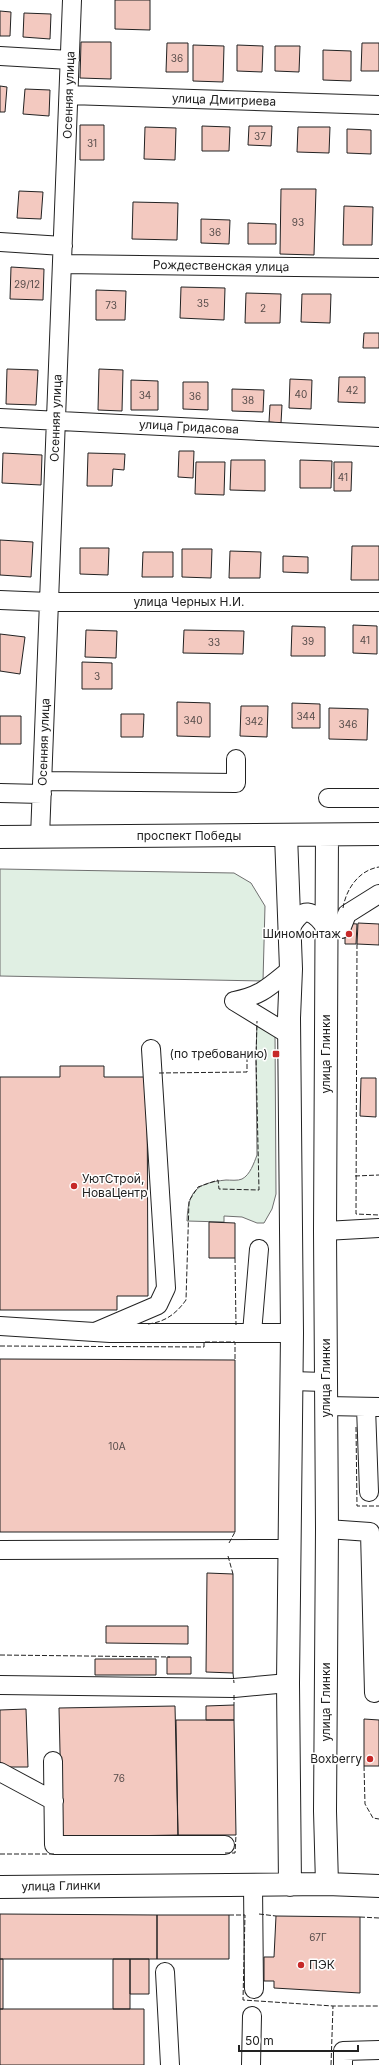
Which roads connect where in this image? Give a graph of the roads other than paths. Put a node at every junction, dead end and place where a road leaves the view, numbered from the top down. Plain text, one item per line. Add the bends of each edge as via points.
1 (72, 0) edge
2 (0, 56) edge
3 (70, 60) junction
4 (69, 95) junction
5 (379, 104) edge
6 (0, 242) edge
7 (63, 246) junction
8 (62, 264) junction
9 (379, 268) edge
10 (0, 418) edge
11 (56, 420) junction
12 (379, 437) edge
13 (0, 600) edge
14 (49, 602) junction
15 (379, 602) edge
16 (236, 759) dead end
17 (42, 788) junction
18 (0, 793) edge
19 (328, 798) dead end
20 (379, 798) edge
21 (379, 834) edge
22 (286, 835) junction
23 (327, 835) junction
24 (0, 837) edge
25 (40, 837) junction
26 (379, 894) edge
27 (290, 929) junction
28 (327, 929) junction
29 (291, 969) junction
30 (290, 1044) junction
31 (151, 1049) dead end
32 (379, 1228) edge
33 (325, 1231) junction
34 (258, 1249) dead end
35 (0, 1326) edge
36 (95, 1332) junction
37 (252, 1333) junction
38 (292, 1333) junction
39 (291, 1381) junction
40 (326, 1382) junction
41 (326, 1406) junction
42 (372, 1407) edge
43 (369, 1492) dead end
44 (327, 1529) junction
45 (0, 1550) edge
46 (290, 1550) junction
47 (288, 1683) junction
48 (0, 1685) edge
49 (374, 1693) dead end
50 (53, 1761) dead end
51 (0, 1772) edge
52 (54, 1801) junction
53 (225, 1845) dead end
54 (327, 1884) junction
55 (253, 1885) junction
56 (290, 1885) junction
57 (379, 1886) edge
58 (0, 1887) edge
59 (165, 1972) dead end
60 (254, 1989) dead end
61 (252, 2016) dead end
62 (379, 2050) edge
63 (170, 2065) edge
64 (251, 2065) edge
65 (343, 2065) edge

1 - 3 street, Осенняя улица
2 - 3 street
3 - 4 street, Осенняя улица
4 - 5 street, улица Дмитриева
4 - 7 street, Осенняя улица
6 - 7 street
7 - 8 street, Осенняя улица
8 - 9 street, Рождественская улица
8 - 11 street, Осенняя улица
10 - 11 street, улица Гридасова
11 - 12 street, улица Гридасова
11 - 14 street, Осенняя улица
13 - 14 street, улица Черных Н.И.
14 - 15 street, улица Черных Н.И.
14 - 17 street, Осенняя улица
16 - 17 street via 236,783
17 - 18 street
17 - 25 street, Осенняя улица
19 - 20 street
21 - 23 main road, проспект Победы
22 - 23 main road, проспект Победы
22 - 25 main road, проспект Победы
22 - 27 main road
23 - 28 main road, улица Глинки
24 - 25 main road, проспект Победы
26 - 28 street via 347,914 341,929
27 - 28 street via 296,917 310,912
27 - 29 main road
28 - 33 main road, улица Глинки
29 - 30 main road
29 - 30 street via 260,993 234,1001 288,1034
30 - 38 main road
31 - 36 street via 166,1288 158,1305
32 - 33 street
33 - 40 main road, улица Глинки
34 - 37 street
35 - 36 street
36 - 37 street
37 - 38 street
38 - 39 main road
39 - 40 street
39 - 46 main road
40 - 41 main road, улица Глинки
41 - 42 street
41 - 44 main road, улица Глинки
42 - 43 street
44 - 49 street via 370,1532
44 - 54 main road, улица Глинки
45 - 46 street
46 - 47 main road
47 - 48 street via 234,1688
47 - 56 main road
50 - 52 street
51 - 52 street
52 - 53 street via 54,1846
54 - 56 main road, улица Глинки
54 - 57 main road
55 - 56 main road, улица Глинки
55 - 58 main road, улица Глинки
55 - 60 street
59 - 63 street
61 - 64 street
62 - 65 street via 343,2051

